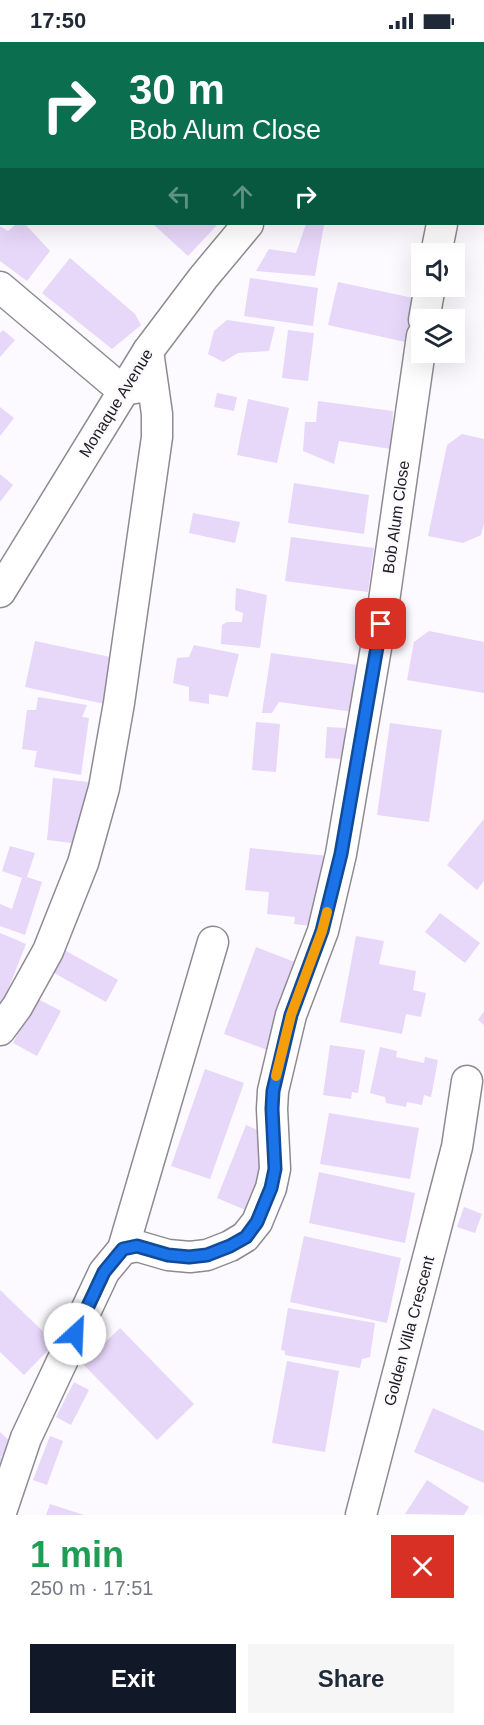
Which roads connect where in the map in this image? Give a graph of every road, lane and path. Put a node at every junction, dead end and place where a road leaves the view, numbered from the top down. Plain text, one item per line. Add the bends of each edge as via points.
1 (247, 225) edge
2 (442, 225) edge
3 (438, 243) edge
4 (0, 287) edge
5 (148, 351) junction
6 (418, 363) edge
7 (152, 386) junction
8 (122, 390) junction
9 (0, 592) edge
10 (213, 942) dead end
11 (0, 1030) edge
12 (467, 1081) dead end
13 (123, 1249) junction
14 (0, 1515) edge
15 (361, 1515) edge

1 - 5 street, Monaque Avenue
2 - 3 street
4 - 8 street
5 - 7 street
5 - 8 street, Monaque Avenue
6 - 13 street, Bob Alum Close via 384,601 341,854 322,931 291,1015 273,1091 275,1169 271,1188 257,1222 246,1237 230,1246 189,1257 137,1246
7 - 8 street
7 - 11 street via 157,437 104,788 84,863 48,951
8 - 9 street, Monaque Avenue
10 - 13 street
12 - 15 street, Golden Villa Crescent via 458,1147
13 - 14 street via 104,1272 26,1438

